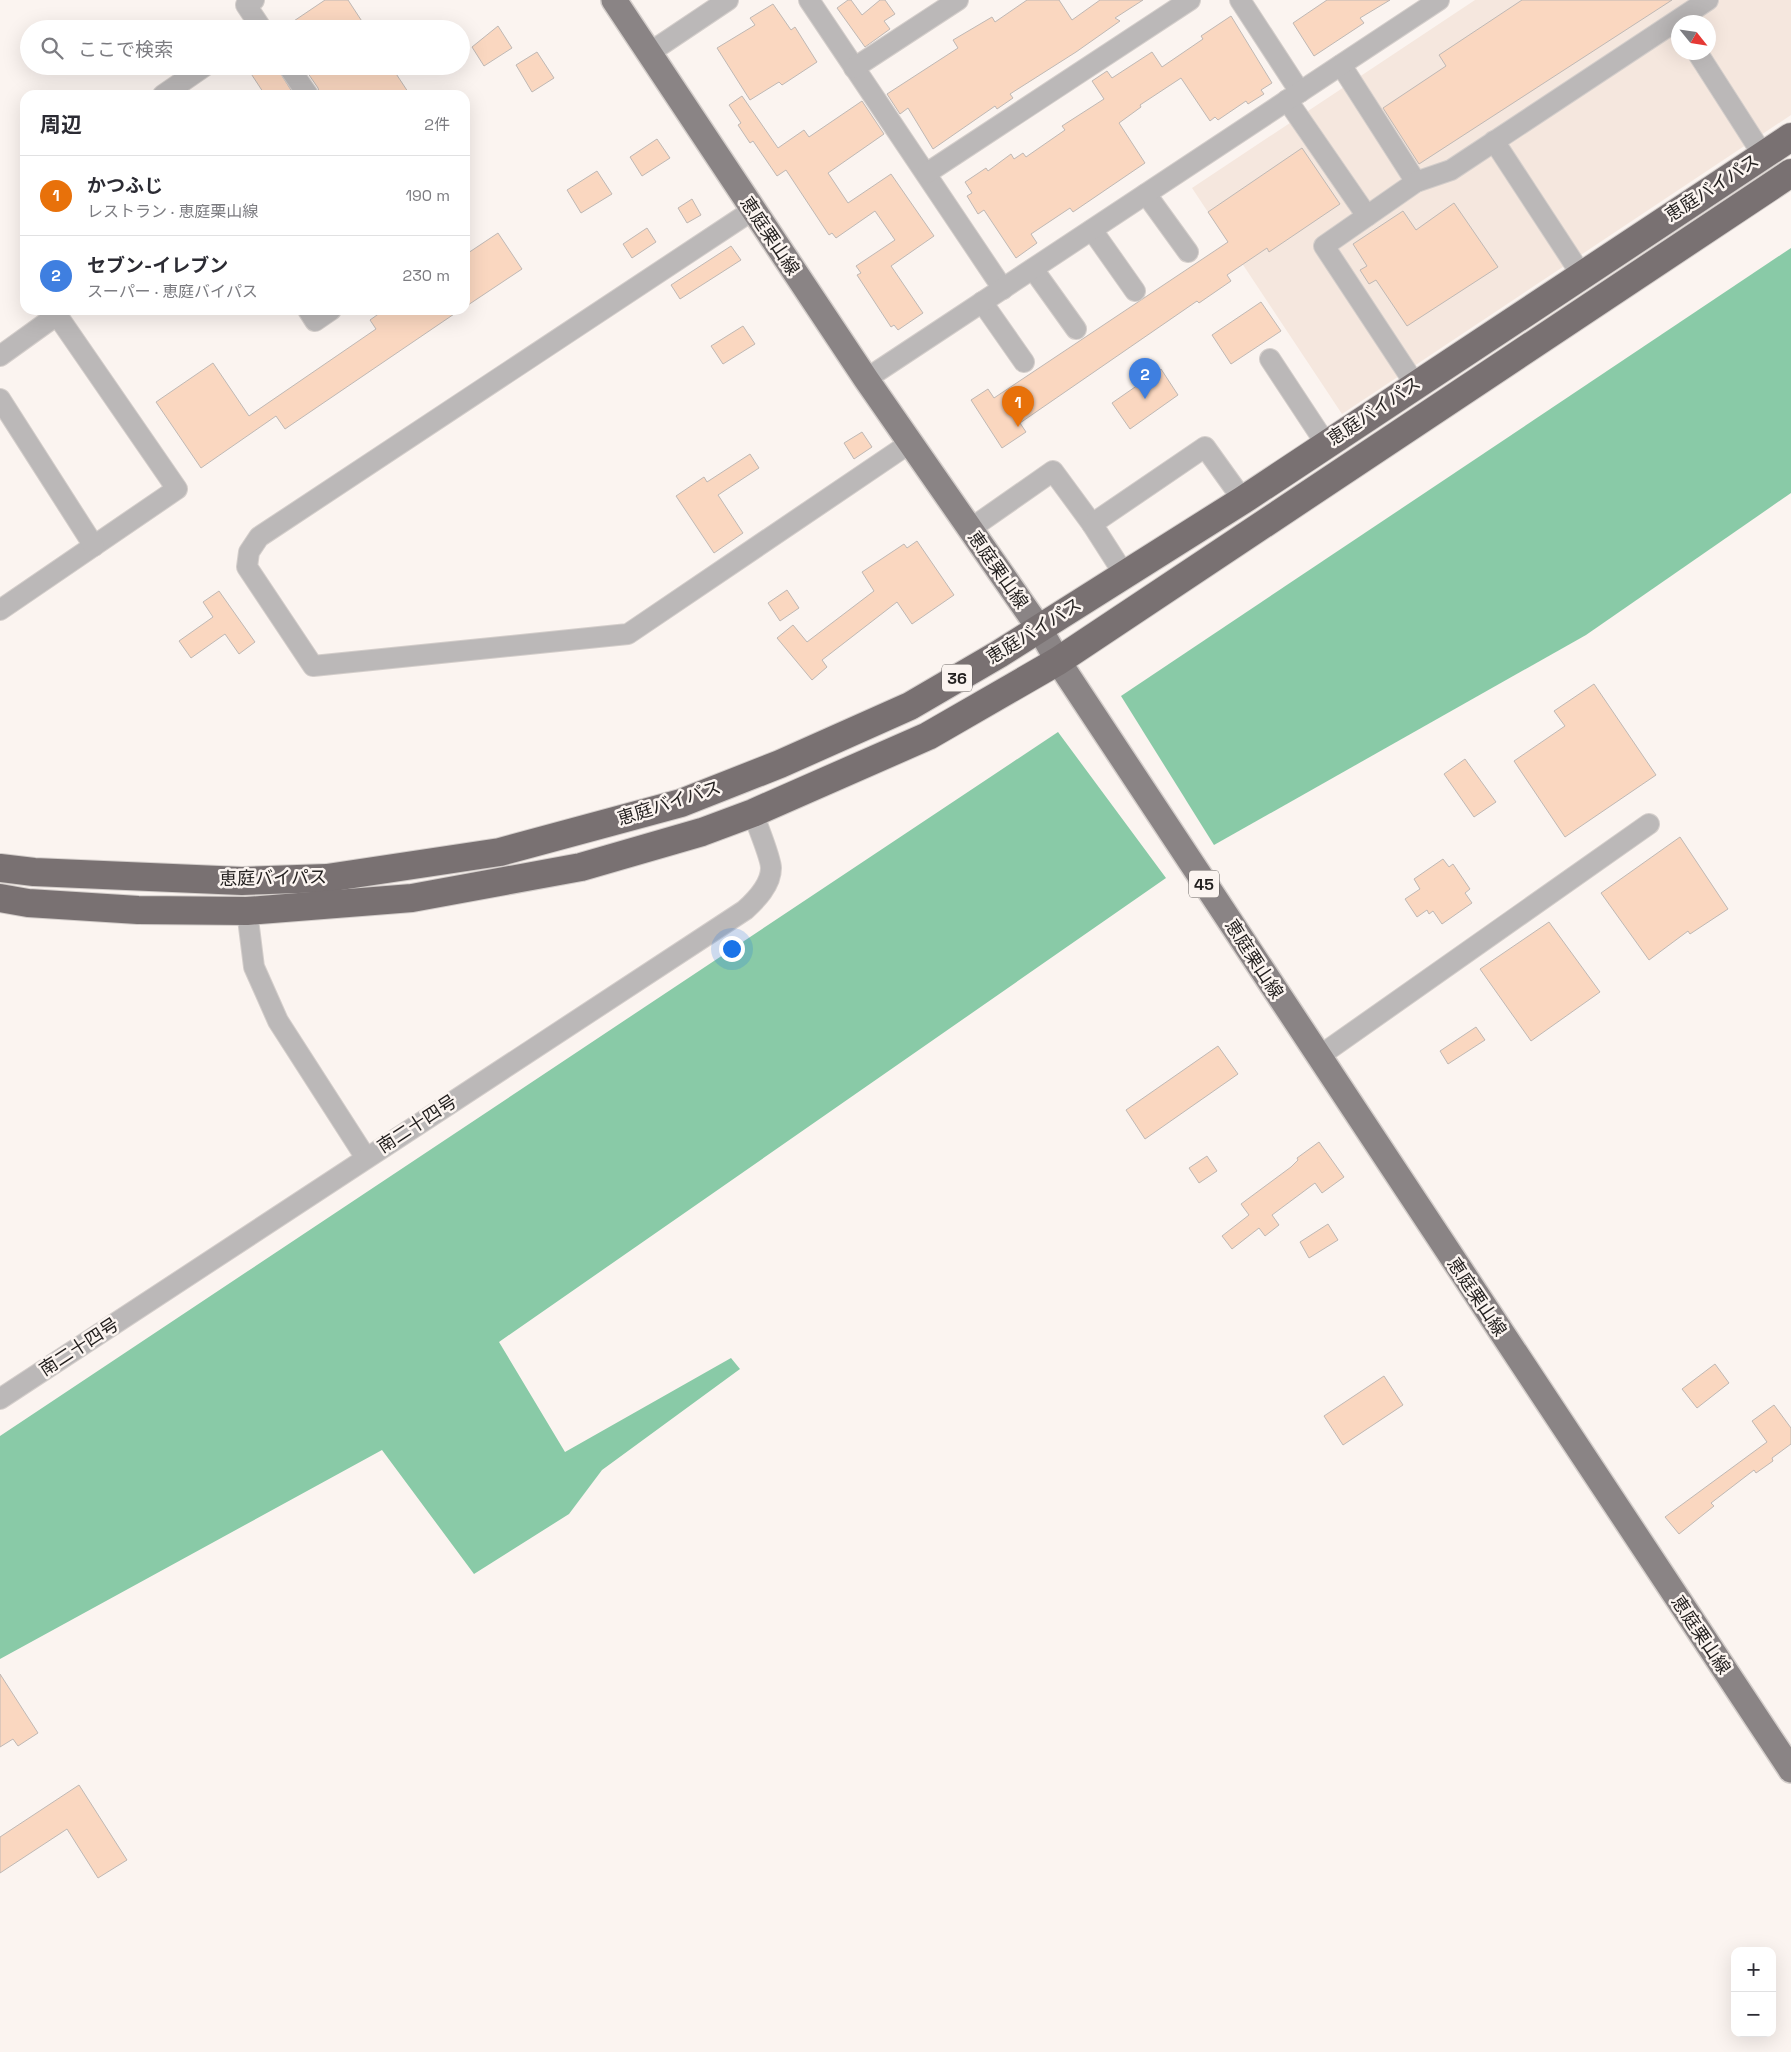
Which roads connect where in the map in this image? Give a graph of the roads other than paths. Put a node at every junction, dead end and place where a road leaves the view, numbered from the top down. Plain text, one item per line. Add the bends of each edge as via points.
1 (254, 0) edge
2 (614, 0) edge
3 (728, 0) edge
4 (809, 0) edge
5 (958, 0) edge
6 (1190, 0) edge
7 (1240, 0) edge
8 (1439, 0) edge
9 (1708, 0) edge
10 (1688, 15) edge
11 (256, 20) edge
12 (1671, 27) edge
13 (649, 53) junction
14 (1702, 60) edge
15 (1340, 65) junction
16 (854, 68) junction
17 (192, 75) edge
18 (294, 75) edge
19 (171, 90) edge
20 (305, 90) edge
21 (1294, 96) junction
22 (1791, 137) edge
23 (1494, 141) junction
24 (1763, 155) junction
25 (1791, 172) edge
26 (927, 173) junction
27 (1416, 182) junction
28 (1146, 194) junction
29 (753, 210) junction
30 (1367, 216) junction
31 (1092, 230) junction
32 (1188, 252) dead end
33 (1033, 269) junction
34 (1581, 274) junction
35 (1003, 289) junction
36 (1135, 291) dead end
37 (982, 302) junction
38 (311, 315) edge
39 (324, 315) edge
40 (1076, 329) dead end
41 (0, 356) edge
42 (1270, 359) dead end
43 (1024, 362) dead end
44 (866, 379) junction
45 (1415, 384) junction
46 (0, 399) edge
47 (910, 443) junction
48 (1326, 444) junction
49 (1243, 500) junction
50 (1092, 524) junction
51 (970, 529) junction
52 (94, 546) junction
53 (1124, 574) junction
54 (0, 610) edge
55 (1038, 628) junction
56 (1058, 661) junction
57 (753, 813) junction
58 (1648, 824) dead end
59 (0, 868) edge
60 (0, 898) edge
61 (247, 911) junction
62 (1318, 1057) junction
63 (366, 1158) junction
64 (0, 1399) edge
65 (1791, 1770) edge

1 - 11 street via 246,5
2 - 13 main road, 恵庭栗山線 / 45
3 - 13 street
4 - 16 street
5 - 16 street
6 - 26 street
7 - 21 street
8 - 15 street
9 - 10 street
12 - 23 street
13 - 29 main road, 恵庭栗山線 / 45
14 - 24 street
15 - 21 street
15 - 27 street
16 - 26 street
17 - 19 street
18 - 20 street
21 - 28 street
21 - 30 street
22 - 24 highway, 恵庭バイパス / 36
23 - 27 street via 1451,170
23 - 34 street
24 - 34 highway, 恵庭バイパス / 36
25 - 56 highway, 恵庭バイパス / 36
26 - 35 street
27 - 30 street
28 - 31 street
28 - 32 street
29 - 44 main road, 恵庭栗山線 / 45
29 - 47 street via 259,537 249,552 247,567 313,666 628,634
30 - 45 street via 1324,246
31 - 33 street
31 - 36 street
33 - 35 street
33 - 40 street
34 - 45 highway, 恵庭バイパス / 36
35 - 37 street
37 - 43 street
37 - 44 street
38 - 39 street via 315,321
41 - 52 street via 57,315 177,489
42 - 48 street
44 - 47 main road, 恵庭栗山線 / 45
45 - 48 highway, 恵庭バイパス / 36
46 - 52 street
47 - 51 main road, 恵庭栗山線 / 45
48 - 49 highway, 恵庭バイパス / 36
49 - 50 street via 1204,447
49 - 53 highway, 恵庭バイパス / 36
50 - 51 street via 1053,471
50 - 53 street
51 - 55 main road, 恵庭栗山線 / 45
52 - 54 street
53 - 55 highway, 恵庭バイパス / 36
55 - 56 main road, 恵庭栗山線 / 45
55 - 59 highway, 恵庭バイパス / 36 via 910,706 780,764 681,803 500,852 327,878 251,880
56 - 57 highway, 恵庭バイパス / 36 via 928,736
56 - 62 main road, 恵庭栗山線 / 45
57 - 61 highway, 恵庭バイパス / 36 via 702,832 581,867 412,898
57 - 63 street, 南二十四号 via 771,868 766,885 745,910
58 - 62 street
60 - 61 highway, 恵庭バイパス / 36 via 28,903 138,910
61 - 63 street via 254,967 278,1021
62 - 65 main road, 恵庭栗山線 / 45
63 - 64 street, 南二十四号

